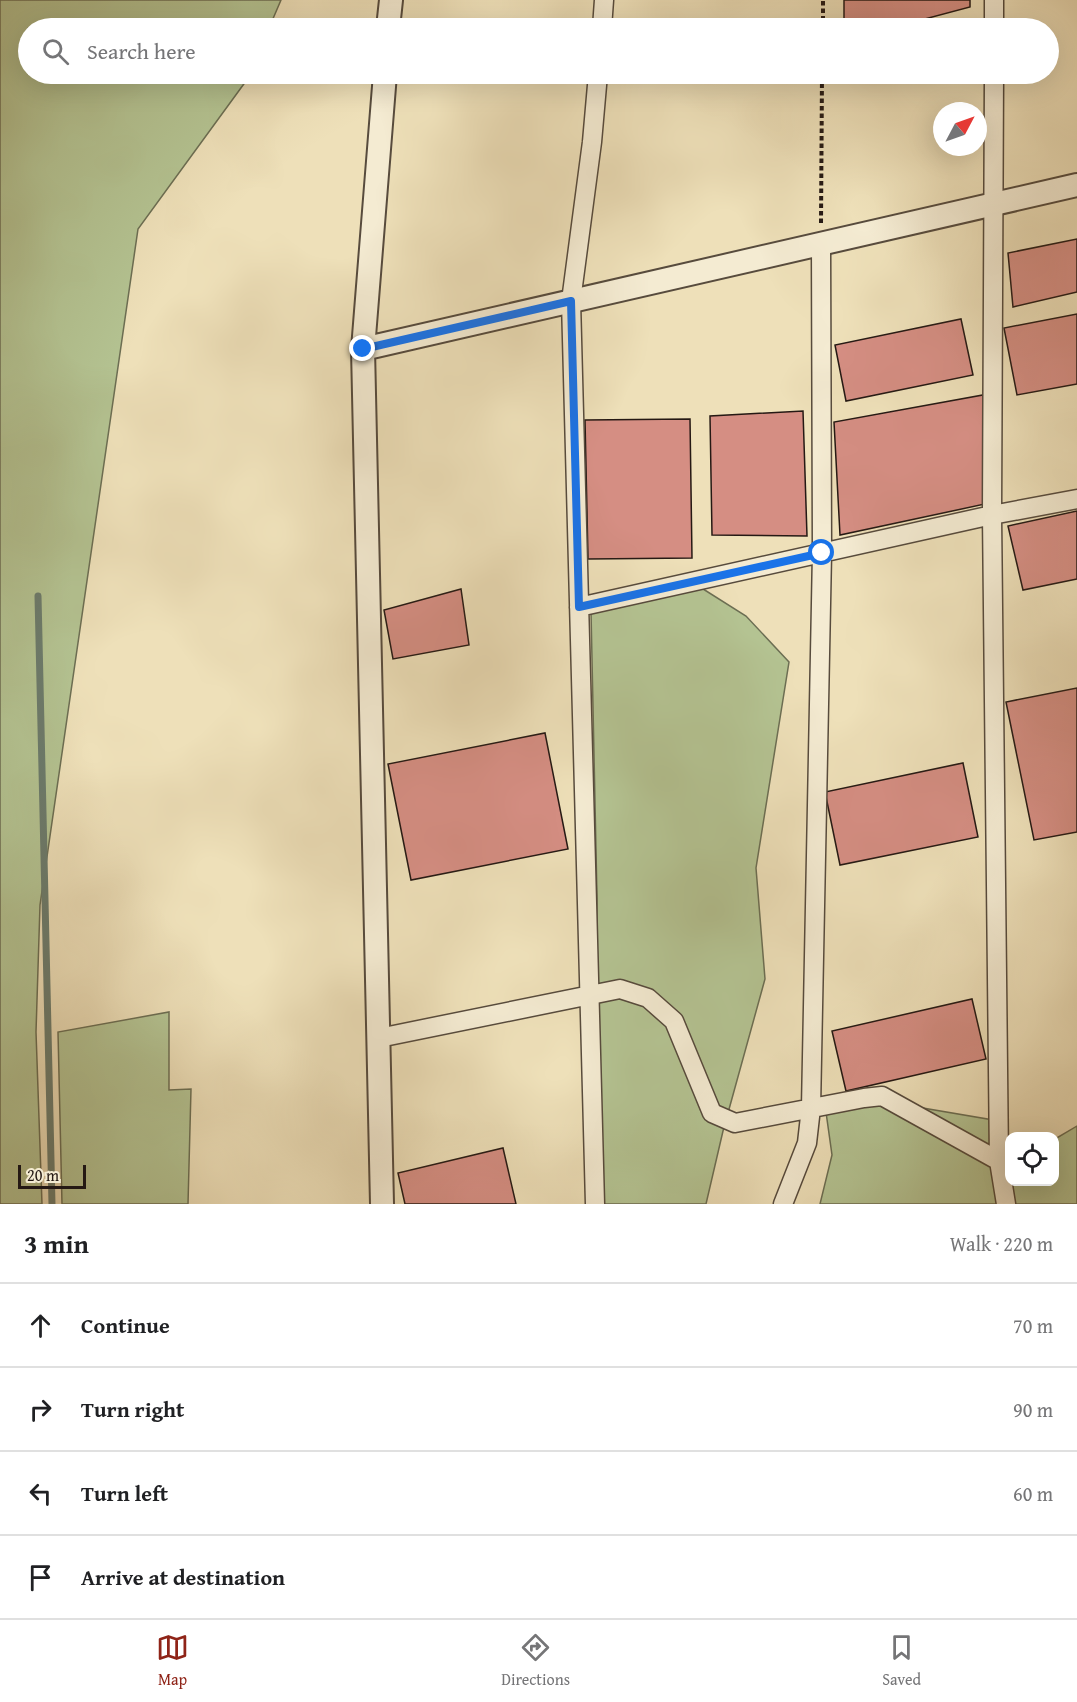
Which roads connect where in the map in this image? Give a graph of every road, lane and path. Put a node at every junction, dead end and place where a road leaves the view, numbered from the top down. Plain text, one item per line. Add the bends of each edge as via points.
1 (391, 0) edge
2 (604, 0) edge
3 (823, 0) edge
4 (994, 0) edge
5 (389, 18) edge
6 (603, 18) edge
7 (822, 18) edge
8 (994, 18) edge
9 (384, 84) edge
10 (597, 84) edge
11 (822, 84) edge
12 (994, 84) edge
13 (1077, 185) edge
14 (995, 204) junction
15 (820, 244) junction
16 (571, 301) junction
17 (363, 349) junction
18 (1077, 499) edge
19 (992, 515) junction
20 (822, 553) junction
21 (579, 607) junction
22 (588, 996) junction
23 (379, 1038) junction
24 (811, 1108) junction
25 (999, 1161) junction
26 (382, 1204) edge
27 (595, 1204) edge
28 (783, 1204) edge
29 (1006, 1204) edge

1 - 5 street
2 - 6 street
3 - 7 path
4 - 8 street
9 - 17 street
10 - 16 street
11 - 15 path
12 - 14 street
13 - 14 street
14 - 15 street
14 - 19 street
15 - 16 street
15 - 20 street
16 - 17 street
16 - 21 street
17 - 23 street
18 - 19 street
19 - 20 street
19 - 25 street
20 - 21 street
20 - 24 street
21 - 22 street
22 - 23 street
22 - 24 street via 620,989 648,998 674,1021 712,1113 735,1123
22 - 27 street
23 - 26 street
24 - 25 street via 882,1096
24 - 28 street via 807,1143
25 - 29 street

